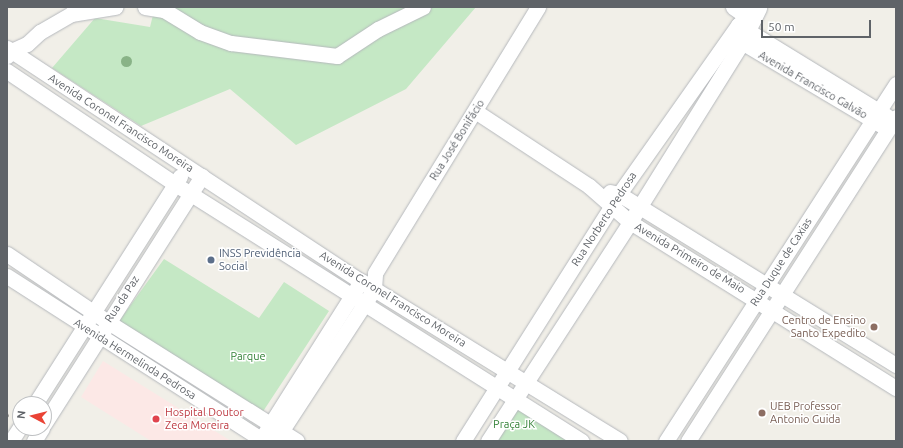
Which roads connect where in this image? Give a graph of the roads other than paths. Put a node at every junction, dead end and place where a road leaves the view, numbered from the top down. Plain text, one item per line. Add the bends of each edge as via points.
1 (115, 7) edge
2 (145, 7) edge
3 (423, 7) edge
4 (538, 7) edge
5 (733, 7) edge
6 (759, 7) edge
7 (743, 29) junction
8 (27, 44) junction
9 (8, 52) edge
10 (25, 59) junction
11 (9, 78) edge
12 (896, 84) edge
13 (475, 111) junction
14 (876, 115) junction
15 (894, 125) edge
16 (186, 165) junction
17 (202, 176) junction
18 (175, 184) junction
19 (589, 186) junction
20 (191, 194) junction
21 (619, 194) junction
22 (611, 207) junction
23 (639, 207) junction
24 (630, 222) junction
25 (7, 254) edge
26 (7, 276) edge
27 (367, 285) junction
28 (766, 286) junction
29 (781, 296) junction
30 (358, 298) junction
31 (757, 299) junction
32 (771, 309) junction
33 (95, 312) junction
34 (108, 322) junction
35 (84, 327) junction
36 (99, 336) junction
37 (896, 366) edge
38 (508, 371) junction
39 (525, 383) junction
40 (496, 388) junction
41 (896, 388) edge
42 (39, 396) edge
43 (514, 400) junction
44 (52, 411) edge
45 (269, 436) edge
46 (297, 441) edge
47 (462, 441) edge
48 (488, 441) edge
49 (582, 441) edge
50 (620, 441) edge
51 (666, 441) edge
52 (688, 441) edge

1 - 8 street via 71,14 40,32
2 - 3 street via 164,10 200,32 231,43 337,56 378,29
4 - 13 street, Rua José Bonifácio
5 - 7 street, Avenida Francisco Galvão
6 - 7 street, Rua Norberto Pedrosa
7 - 14 street, Avenida Francisco Galvão
7 - 21 street, Rua Norberto Pedrosa
7 - 23 street, Rua Norberto Pedrosa
8 - 9 street
8 - 10 street
9 - 10 street, Avenida Coronel Francisco Moreira
10 - 11 street
10 - 16 street, Avenida Coronel Francisco Moreira
11 - 18 street, Avenida Coronel Francisco Moreira
12 - 14 street, Rua Duque de Caxias
13 - 19 street, Avenida Primeiro de Maio
13 - 27 street, Rua José Bonifácio
14 - 15 street, Avenida Francisco Galvão
14 - 28 street, Rua Duque de Caxias
15 - 29 street, Rua Duque de Caxias
16 - 17 street, Avenida Coronel Francisco Moreira
16 - 18 street, Rua da Paz
17 - 20 street, Rua da Paz
17 - 27 street, Avenida Coronel Francisco Moreira
18 - 20 street, Avenida Coronel Francisco Moreira
18 - 33 street, Rua da Paz
19 - 21 street, Avenida Primeiro de Maio
19 - 22 street, Avenida Primeiro de Maio
20 - 30 street, Avenida Coronel Francisco Moreira
20 - 34 street, Rua da Paz
21 - 22 street, Rua Norberto Pedrosa
21 - 23 street, Avenida Primeiro de Maio
22 - 24 street, Avenida Primeiro de Maio
22 - 38 street, Rua Norberto Pedrosa
23 - 24 street, Rua Norberto Pedrosa
23 - 28 street, Avenida Primeiro de Maio
24 - 31 street, Avenida Primeiro de Maio
24 - 39 street, Rua Norberto Pedrosa
25 - 33 street
26 - 35 street, Avenida Hermelinda Pedrosa
27 - 30 street, Rua José Bonifácio
27 - 38 street, Avenida Coronel Francisco Moreira
28 - 29 street, Avenida Primeiro de Maio
28 - 31 street, Rua Duque de Caxias
29 - 32 street, Rua Duque de Caxias
29 - 37 street, Avenida Primeiro de Maio
30 - 40 street, Avenida Coronel Francisco Moreira
30 - 45 street, Rua José Bonifácio
31 - 32 street, Avenida Primeiro de Maio
31 - 51 street, Rua Duque de Caxias
32 - 41 street, Avenida Primeiro de Maio
32 - 52 street, Rua Duque de Caxias
33 - 34 street
33 - 35 street, Rua da Paz
34 - 36 street, Rua da Paz
34 - 45 street
35 - 36 street, Avenida Hermelinda Pedrosa
35 - 42 street, Rua da Paz
36 - 44 street, Rua da Paz
36 - 45 street, Avenida Hermelinda Pedrosa
38 - 39 street, Avenida Coronel Francisco Moreira
38 - 40 street, Rua Norberto Pedrosa
39 - 43 street, Rua Norberto Pedrosa
39 - 50 street, Avenida Coronel Francisco Moreira
40 - 43 street, Avenida Coronel Francisco Moreira
40 - 47 street, Rua Norberto Pedrosa
43 - 48 street, Rua Norberto Pedrosa
43 - 49 street, Avenida Coronel Francisco Moreira
45 - 46 street

